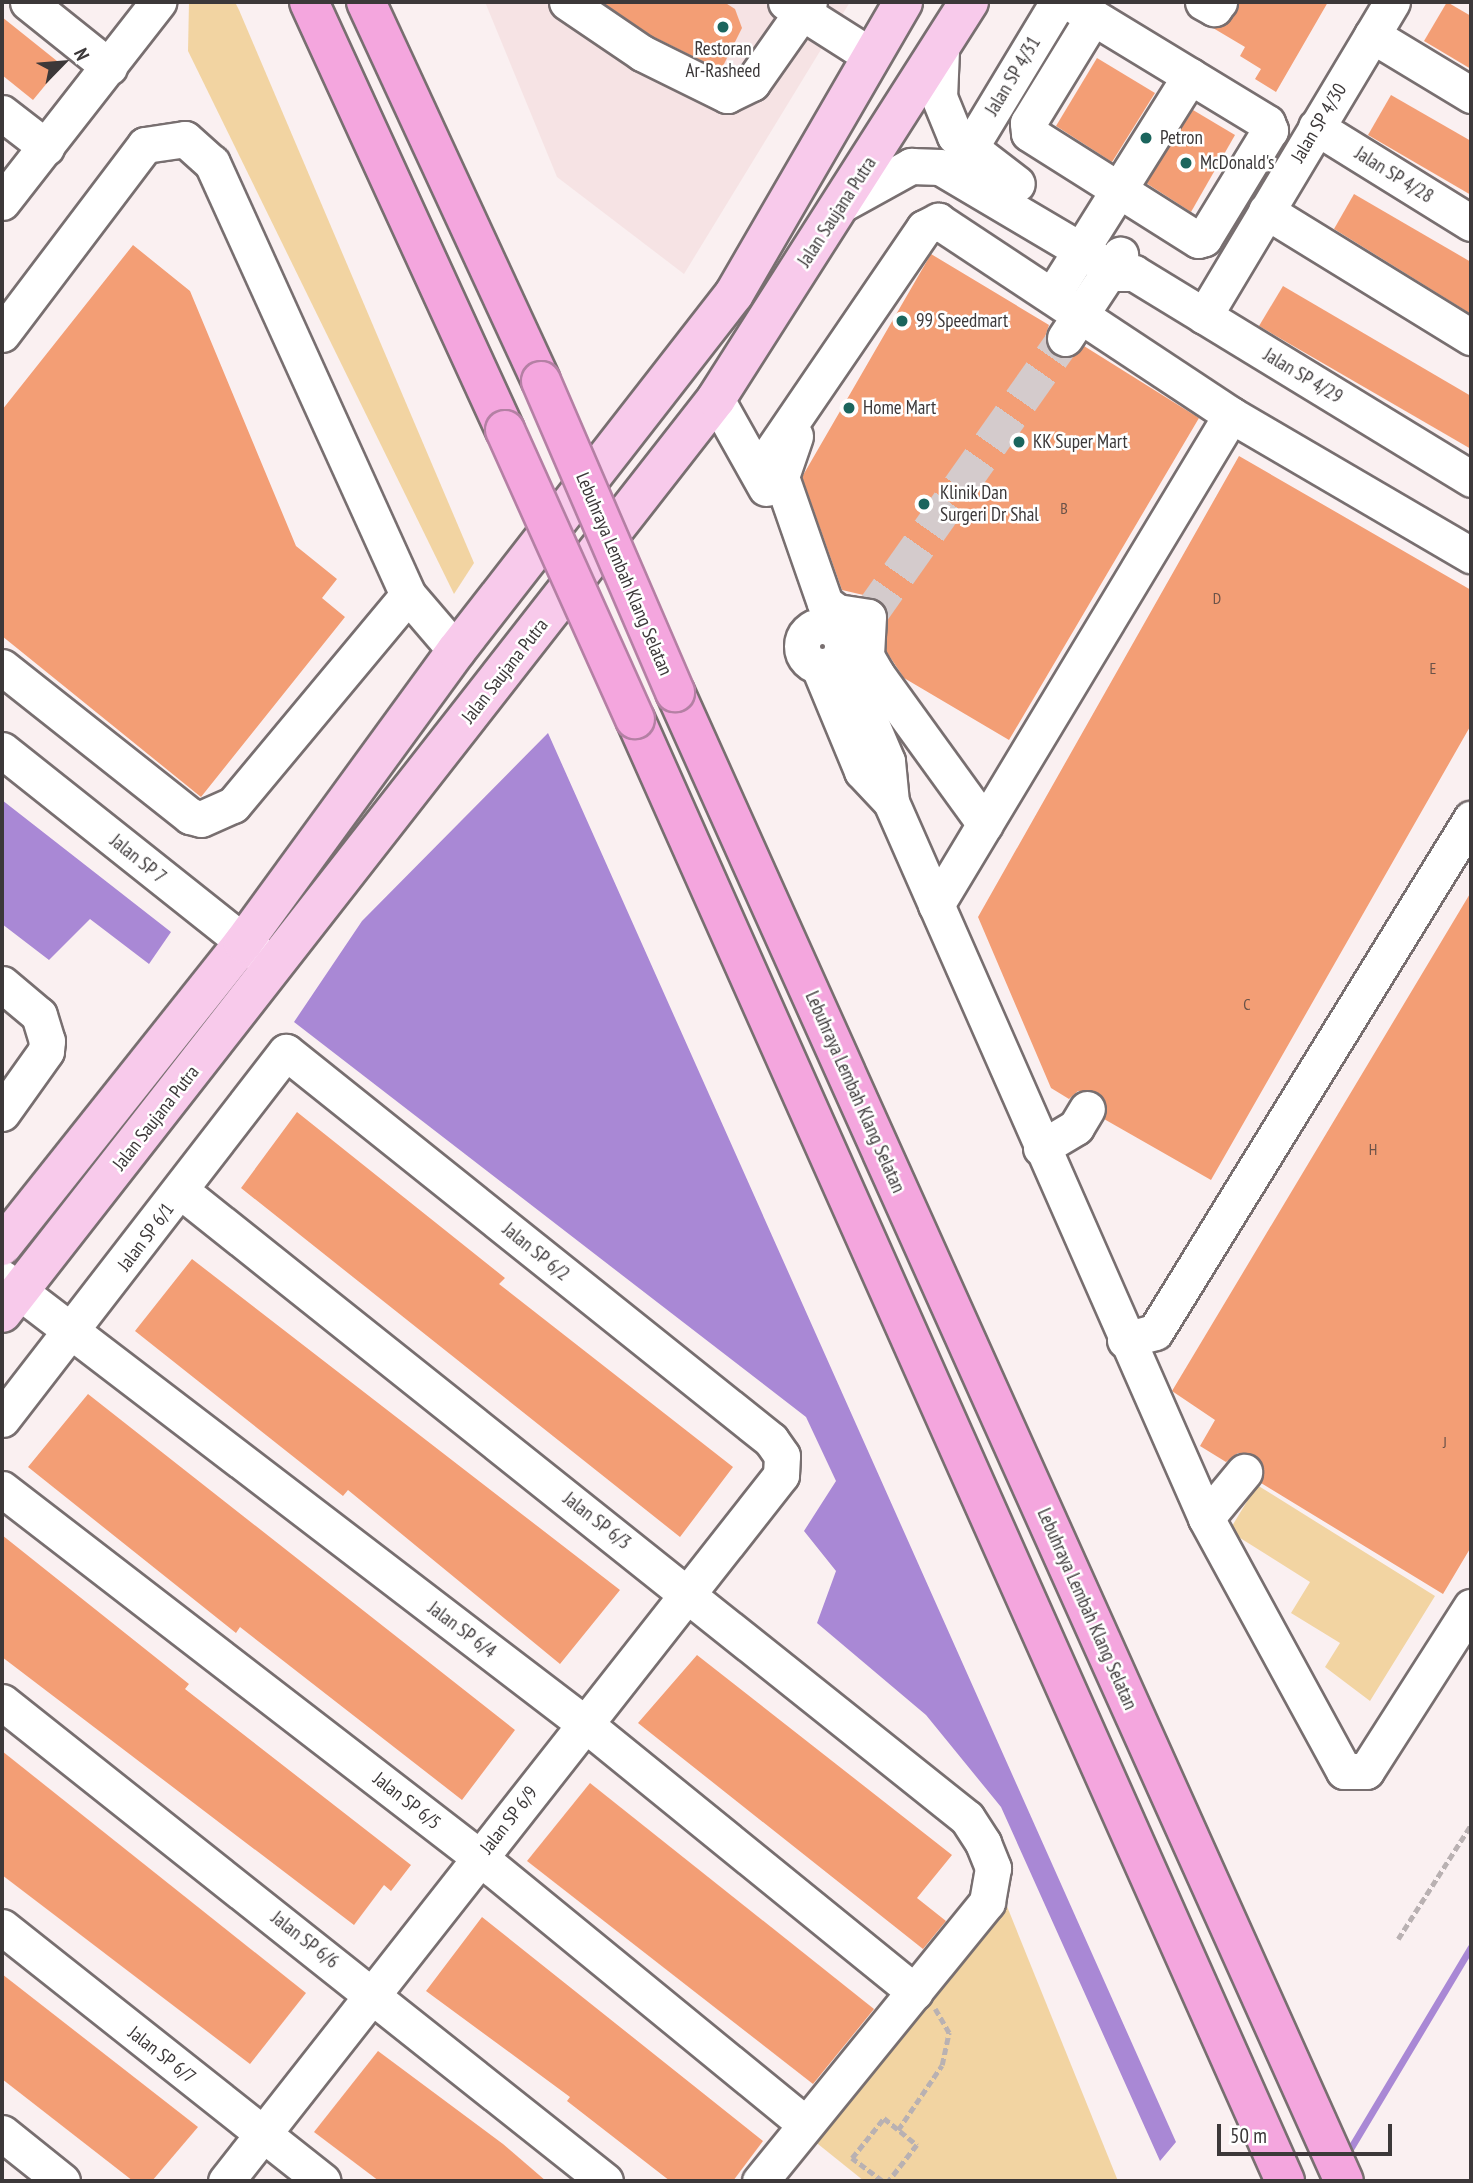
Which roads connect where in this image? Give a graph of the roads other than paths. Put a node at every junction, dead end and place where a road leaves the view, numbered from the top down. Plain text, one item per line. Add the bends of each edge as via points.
1 (28, 2) edge
2 (158, 2) edge
3 (309, 2) edge
4 (366, 2) edge
5 (372, 2) edge
6 (568, 2) edge
7 (903, 2) edge
8 (969, 2) edge
9 (1058, 2) edge
10 (1203, 2) edge
11 (1219, 2) edge
12 (1392, 2) edge
13 (799, 5) edge
14 (1081, 9) edge
15 (1372, 35) junction
16 (386, 44) junction
17 (941, 50) junction
18 (871, 56) junction
19 (109, 66) junction
20 (1190, 76) junction
21 (1471, 94) edge
22 (2, 113) edge
23 (1317, 127) junction
24 (46, 147) junction
25 (968, 151) junction
26 (1119, 190) junction
27 (2, 202) edge
28 (844, 203) junction
29 (1266, 211) junction
30 (1471, 223) edge
31 (1086, 242) junction
32 (1122, 266) junction
33 (1044, 291) junction
34 (1204, 316) junction
35 (1073, 327) junction
36 (2, 334) edge
37 (1471, 337) edge
38 (816, 388) junction
39 (716, 399) junction
40 (1231, 415) junction
41 (759, 470) junction
42 (1471, 479) edge
43 (1471, 555) edge
44 (408, 595) junction
45 (456, 651) junction
46 (2, 667) edge
47 (2, 750) edge
48 (1471, 819) edge
49 (985, 824) junction
50 (936, 905) junction
51 (243, 943) junction
52 (275, 967) junction
53 (2, 984) edge
54 (286, 1052) joint
55 (1087, 1109) dead end
56 (2, 1113) edge
57 (1041, 1148) junction
58 (181, 1191) junction
59 (2, 1246) edge
60 (7, 1294) edge
61 (73, 1333) junction
62 (1125, 1339) junction
63 (2, 1419) edge
64 (782, 1456) joint
65 (1244, 1472) dead end
66 (2, 1489) edge
67 (1206, 1518) junction
68 (688, 1593) junction
69 (1471, 1607) edge
70 (2, 1702) edge
71 (585, 1724) junction
72 (479, 1857) junction
73 (2, 1927) edge
74 (915, 1992) junction
75 (372, 1993) junction
76 (805, 2124) junction
77 (2, 2133) edge
78 (264, 2135) junction
79 (62, 2181) edge
80 (226, 2181) edge
81 (322, 2181) edge
82 (605, 2181) edge
83 (760, 2181) edge
84 (1285, 2181) edge
85 (1344, 2181) edge

1 - 19 street
2 - 19 street
3 - 84 highway, bridge via 635,719
4 - 16 highway, Lebuhraya Lembah Klang Selatan
5 - 16 highway
6 - 13 street via 642,53 727,96 752,83
7 - 18 main road
8 - 17 main road, Jalan Saujana Putra
9 - 25 street, Jalan SP 4/31
10 - 11 street via 1214,8
12 - 15 street, Jalan SP 4/30
13 - 18 street
14 - 20 street
14 - 26 street via 1028,123 1029,133
15 - 21 street
15 - 23 street, Jalan SP 4/30
16 - 85 highway, Lebuhraya Lembah Klang Selatan, bridge via 541,381 675,692
17 - 25 street via 939,97 945,119
17 - 28 main road, Jalan Saujana Putra
18 - 45 main road via 734,294
19 - 24 street
20 - 26 street
20 - 26 street via 1270,131 1204,238 1198,240
22 - 24 street
23 - 29 street, Jalan SP 4/30
23 - 30 street, Jalan SP 4/28
24 - 27 street
25 - 31 street
26 - 31 street
28 - 31 street via 911,166 940,167
28 - 39 main road, Jalan Saujana Putra
29 - 34 street, Jalan SP 4/30
29 - 37 street
31 - 32 street, Jalan SP 4/29
31 - 33 street
32 - 34 street, Jalan SP 4/29
32 - 35 street
33 - 35 street
33 - 38 street via 938,221 924,228
34 - 42 street, Jalan SP 4/29
35 - 40 street
36 - 44 street via 145,145 185,139 212,163
38 - 41 street
38 - 49 street via 781,477 825,603 837,612 868,617 866,656
39 - 41 street
39 - 52 main road, Jalan Saujana Putra
40 - 43 street
40 - 49 street
41 - 50 street via 817,626 835,631 830,660 887,761 891,802
44 - 45 street
44 - 46 street via 233,805 201,819 190,816
45 - 51 main road
47 - 51 street, Jalan SP 7
48 - 62 street via 1155,1332
49 - 50 street
50 - 57 street
51 - 52 street, Jalan SP 7
51 - 59 main road
52 - 60 main road, Jalan Saujana Putra
53 - 56 street via 39,1015 46,1033 46,1051
54 - 58 street, Jalan SP 6/1
54 - 64 street, Jalan SP 6/2 via 771,1440
55 - 57 street via 1076,1127
57 - 62 street
58 - 61 street, Jalan SP 6/1
58 - 68 street, Jalan SP 6/3
60 - 61 street, Jalan SP 6/4
61 - 63 street, Jalan SP 6/1
61 - 71 street, Jalan SP 6/4
62 - 67 street
64 - 68 street, Jalan SP 6/9 via 781,1475
65 - 67 street
66 - 72 street, Jalan SP 6/5
67 - 69 street via 1344,1771 1366,1771
68 - 71 street, Jalan SP 6/9
68 - 74 street, Jalan SP 6/3 via 967,1818 993,1868 987,1902
70 - 75 street, Jalan SP 6/6
71 - 72 street, Jalan SP 6/9
71 - 74 street, Jalan SP 6/4
72 - 75 street, Jalan SP 6/9
72 - 76 street, Jalan SP 6/5
73 - 78 street, Jalan SP 6/7
74 - 76 street
75 - 78 street, Jalan SP 6/9
75 - 82 street, Jalan SP 6/6
76 - 83 street
77 - 79 street
78 - 80 street, Jalan SP 6/9
78 - 81 street, Jalan SP 6/7

